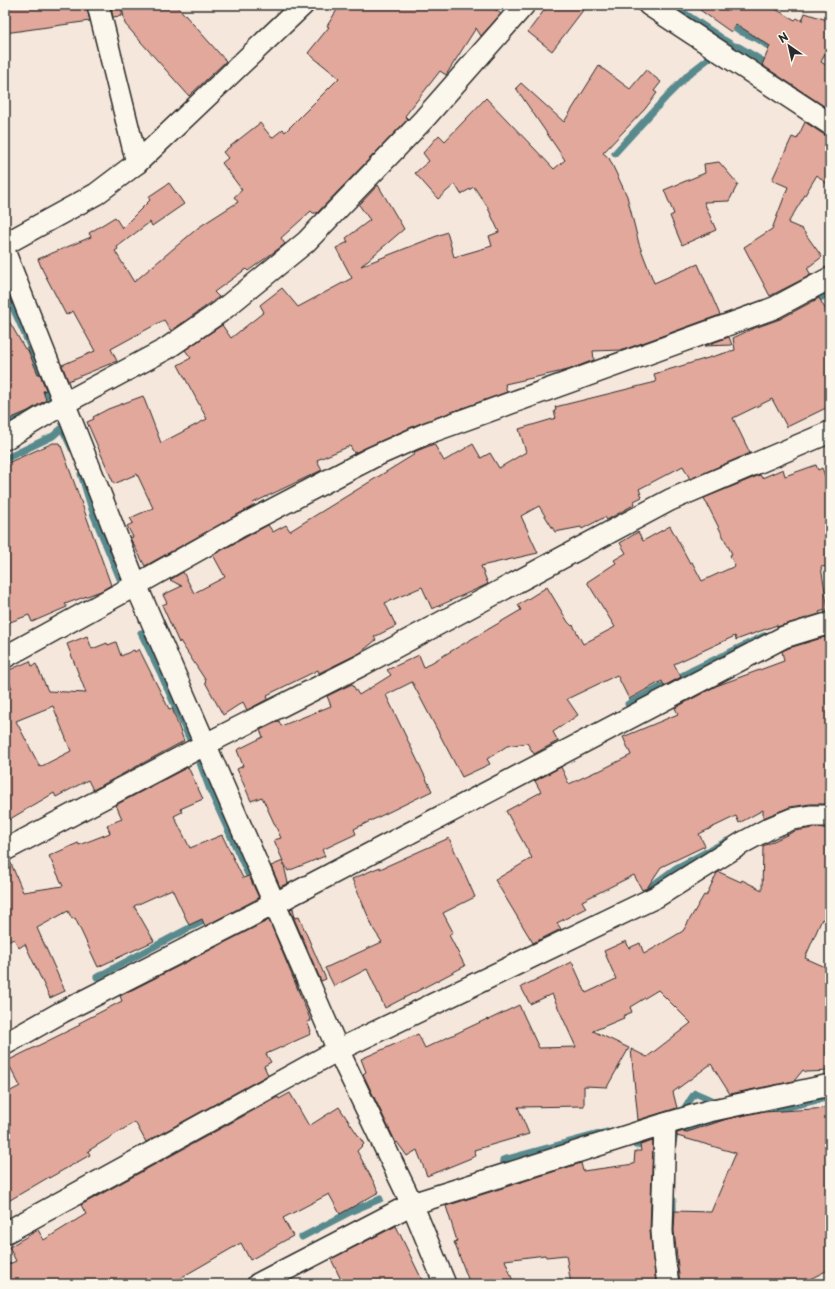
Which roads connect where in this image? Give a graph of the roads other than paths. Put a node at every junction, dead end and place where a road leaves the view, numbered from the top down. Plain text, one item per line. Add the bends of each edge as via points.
1 (98, 5) edge
2 (303, 5) edge
3 (524, 5) edge
4 (649, 5) edge
5 (830, 124) edge
6 (137, 163) junction
7 (5, 244) edge
8 (5, 253) edge
9 (830, 278) edge
10 (65, 403) junction
11 (830, 432) edge
12 (5, 439) edge
13 (136, 586) junction
14 (830, 622) edge
15 (5, 657) edge
16 (206, 744) junction
17 (830, 816) edge
18 (5, 850) edge
19 (274, 904) junction
20 (5, 1044) edge
21 (338, 1050) junction
22 (830, 1085) edge
23 (665, 1124) junction
24 (412, 1204) junction
25 (5, 1233) edge
26 (258, 1284) edge
27 (445, 1284) edge
28 (668, 1284) edge

1 - 6 street
2 - 6 street
3 - 10 street via 424,119 306,242 220,312 172,345
4 - 5 street
6 - 7 street via 96,194
8 - 10 street
9 - 13 street via 774,308 425,434 373,457 237,528
10 - 12 street
10 - 13 street
11 - 16 street via 670,500 367,663
13 - 15 street
13 - 16 street
14 - 19 street via 784,637
16 - 18 street
16 - 19 street
17 - 21 street via 792,819 770,828 656,897
19 - 20 street via 62,1012
19 - 21 street
21 - 24 street
21 - 25 street
22 - 23 street via 709,1111
23 - 24 street
23 - 28 street via 662,1231
24 - 26 street
24 - 27 street

